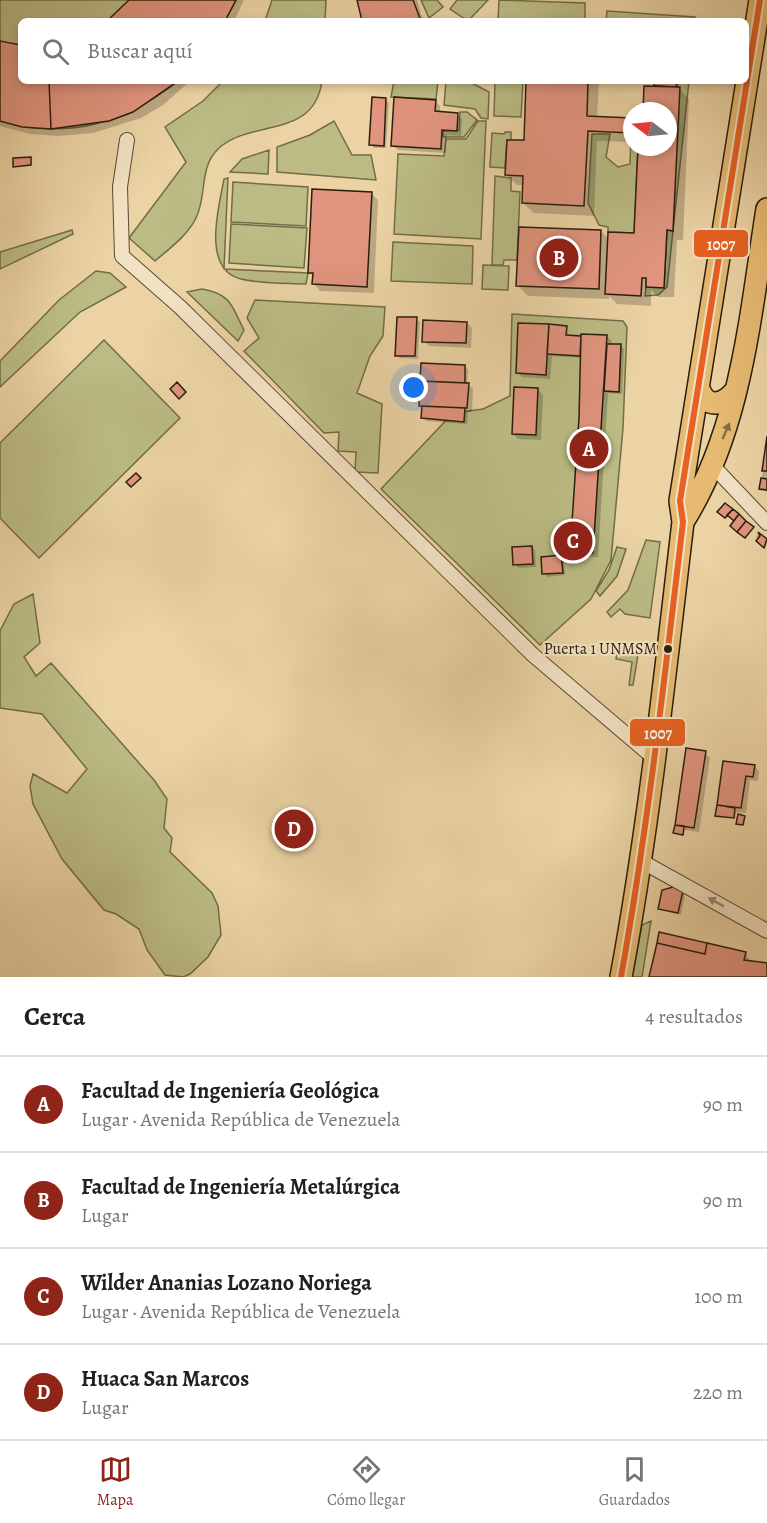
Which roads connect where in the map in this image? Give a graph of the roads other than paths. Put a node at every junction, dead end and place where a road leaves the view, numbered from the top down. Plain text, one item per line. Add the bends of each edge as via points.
1 (760, 0) edge
2 (749, 70) edge
3 (747, 84) edge
4 (127, 140) dead end
5 (767, 209) edge
6 (760, 296) edge
7 (699, 389) junction
8 (736, 390) junction
9 (711, 464) junction
10 (683, 522) junction
11 (767, 523) edge
12 (654, 758) junction
13 (641, 861) junction
14 (767, 931) edge
15 (621, 977) edge

1 - 2 main road
3 - 7 main road
4 - 12 street via 120,187 122,256 180,306 533,655
5 - 6 main road
6 - 8 main road
7 - 8 main road via 702,396 716,404
7 - 10 main road via 680,501
9 -> 8 main road via 730,422
9 - 10 main road
9 - 11 street
10 - 12 main road
12 - 13 main road
14 -> 13 street
13 - 15 main road

